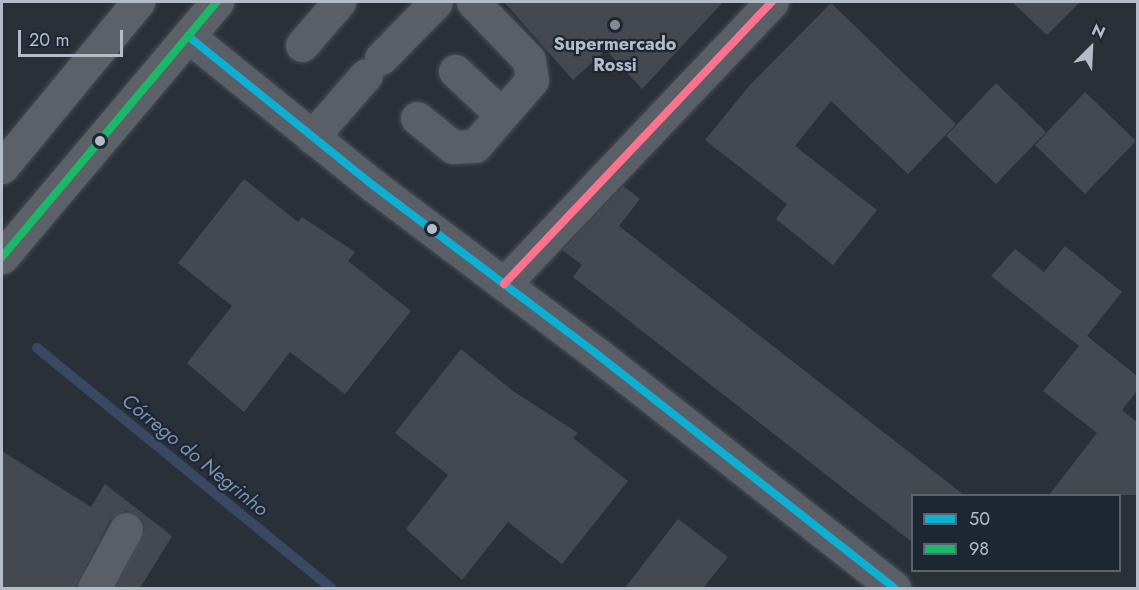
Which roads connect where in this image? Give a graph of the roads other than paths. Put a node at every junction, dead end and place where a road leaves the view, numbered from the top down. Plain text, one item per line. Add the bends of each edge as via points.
1 (138, 2) edge
2 (217, 2) edge
3 (339, 2) edge
4 (436, 2) edge
5 (473, 2) edge
6 (772, 2) edge
7 (188, 36) junction
8 (302, 45) dead end
9 (455, 71) dead end
10 (502, 115) junction
11 (417, 118) dead end
12 (312, 137) junction
13 (2, 167) edge
14 (2, 257) edge
15 (504, 284) junction
16 (126, 529) dead end
17 (94, 588) edge
18 (894, 588) edge

1 - 13 main road
2 - 7 main road
3 - 8 street
4 - 12 street
5 - 10 street via 529,60 532,69 527,88
6 - 15 street
7 - 12 street
7 - 14 main road
9 - 10 street
10 - 11 street via 475,146 464,148 453,147
12 - 15 street
15 - 18 street
16 - 17 street

